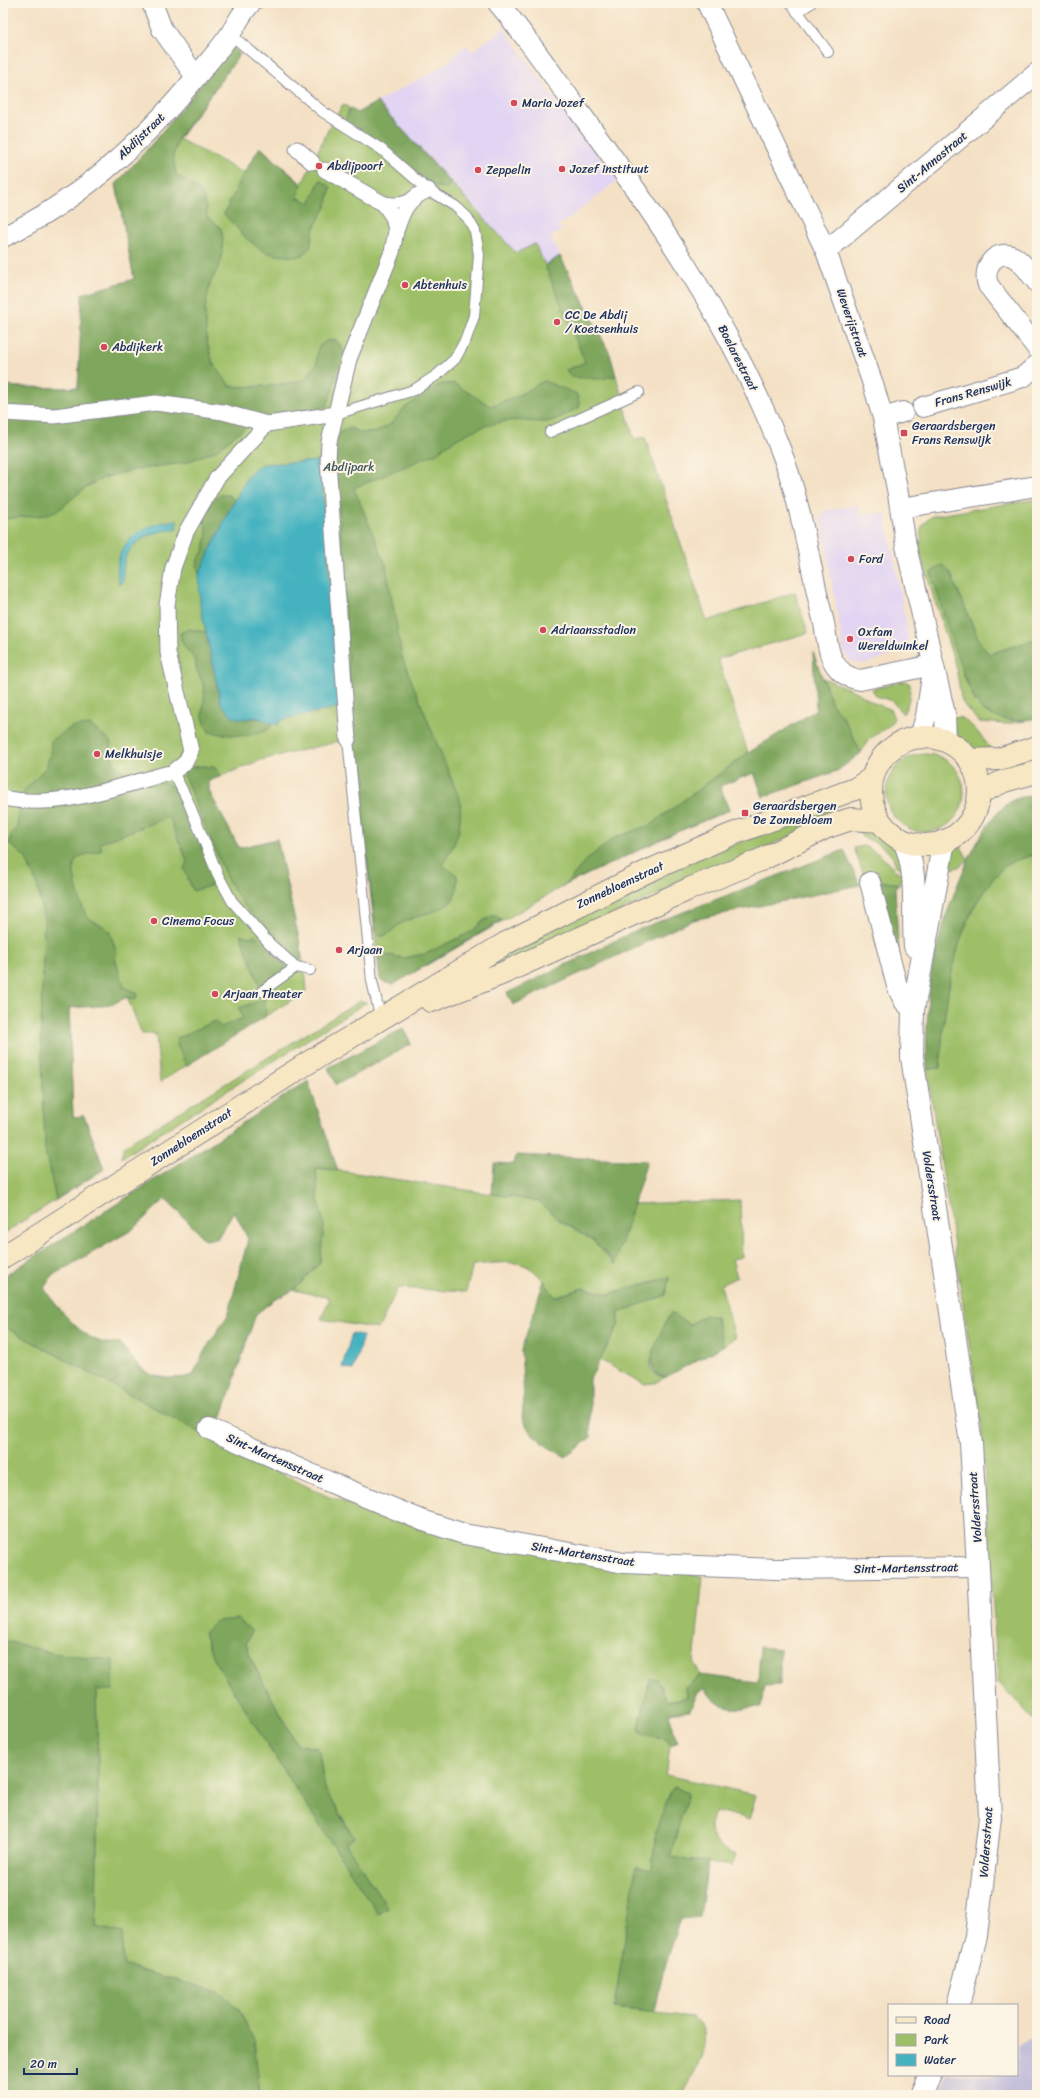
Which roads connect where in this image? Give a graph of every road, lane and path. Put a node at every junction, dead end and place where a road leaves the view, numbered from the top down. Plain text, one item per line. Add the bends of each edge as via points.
1 (152, 3) edge
2 (251, 3) edge
3 (498, 3) edge
4 (707, 3) edge
5 (791, 3) edge
6 (811, 3) edge
7 (797, 12) junction
8 (230, 34) junction
9 (828, 52) dead end
10 (1037, 73) edge
11 (196, 77) junction
12 (297, 149) dead end
13 (428, 190) junction
14 (378, 200) junction
15 (410, 200) junction
16 (396, 230) junction
17 (3, 237) edge
18 (826, 251) junction
19 (1037, 282) edge
20 (1037, 348) edge
21 (1032, 372) edge
22 (639, 392) dead end
23 (922, 407) dead end
24 (903, 412) dead end
25 (3, 413) edge
26 (336, 414) junction
27 (883, 418) junction
28 (267, 424) junction
29 (550, 432) dead end
30 (1037, 486) edge
31 (901, 508) junction
32 (933, 665) junction
33 (920, 737) junction
34 (348, 739) joint
35 (946, 741) junction
36 (1037, 747) edge
37 (970, 760) junction
38 (173, 772) junction
39 (1037, 772) edge
40 (872, 778) junction
41 (979, 794) junction
42 (3, 798) edge
43 (880, 821) junction
44 (904, 841) junction
45 (944, 842) junction
46 (870, 882) dead end
47 (492, 951) junction
48 (296, 967) junction
49 (310, 970) dead end
50 (498, 975) junction
51 (918, 981) junction
52 (262, 991) dead end
53 (913, 1010) junction
54 (381, 1020) junction
55 (3, 1257) edge
56 (209, 1429) dead end
57 (978, 1567) junction
58 (958, 2004) edge
59 (930, 2076) edge
60 (921, 2095) edge

1 - 11 street via 162,30
2 - 8 street, Abdijstraat
3 - 32 street, Boelarestraat via 626,175 708,299 730,342 781,450 792,480 832,660 848,678 860,680
4 - 18 street, Weverijstraat
5 - 7 lane
6 - 7 lane
7 - 9 lane
8 - 11 street, Abdijstraat
8 - 13 lane via 323,112 380,149
10 - 18 street, Sint-Annastraat
11 - 17 street, Abdijstraat via 160,118 95,180 56,208
12 - 14 street via 319,166
13 - 15 street
13 - 26 lane via 455,206 467,217 475,231 479,255 477,292 474,316 466,340 454,359 437,375 414,390
14 - 15 lane via 401,203
14 - 16 street via 389,210
15 - 16 street
16 - 26 street via 389,259 349,359
18 - 27 street, Weverijstraat
19 - 20 street via 1014,257 1005,255 994,259 987,267 988,285
21 - 23 street, Frans Renswijk
22 - 29 lane
24 - 27 street
25 - 28 street via 54,416 156,403 223,412
26 - 28 street
26 - 34 street via 329,442 328,461
27 - 31 street, Weverijstraat
28 - 38 street via 217,478 186,532 173,568 167,605 168,653 191,751 184,763
30 - 31 street
31 - 32 street, Weverijstraat via 906,546
32 - 33 street, Weverijstraat via 926,716
32 - 35 street, Weverijstraat via 945,714
33 - 35 main road via 934,737
33 - 40 main road via 897,744 883,756
34 - 54 lane via 372,981
35 - 37 main road via 955,745
36 - 37 main road via 999,760
37 - 41 main road via 978,779
38 - 42 street via 67,800 19,802
38 - 48 lane via 232,901
39 - 41 main road via 1004,781
40 - 43 main road via 873,807
40 - 47 main road, Zonnebloemstraat via 855,789 730,835 644,873
41 - 45 main road via 976,809 968,824
43 - 44 main road
43 - 50 main road, Zonnebloemstraat via 851,819 827,827 763,859 689,889
44 - 45 main road via 918,845
44 - 51 street, Voldersstraat via 914,871 914,935
45 - 51 street, Voldersstraat
46 - 53 street via 897,986 904,1001
47 - 50 main road via 481,964 487,974
47 - 54 main road, Zonnebloemstraat
48 - 49 lane
48 - 52 lane
50 - 54 main road, Zonnebloemstraat
51 - 53 street, Voldersstraat
53 - 57 street, Voldersstraat via 912,1057 971,1443
54 - 55 main road, Zonnebloemstraat via 299,1068
56 - 57 street, Sint-Martensstraat via 424,1521 464,1534 623,1563 776,1569
57 - 58 street, Voldersstraat via 990,1818 976,1936
59 - 60 street

